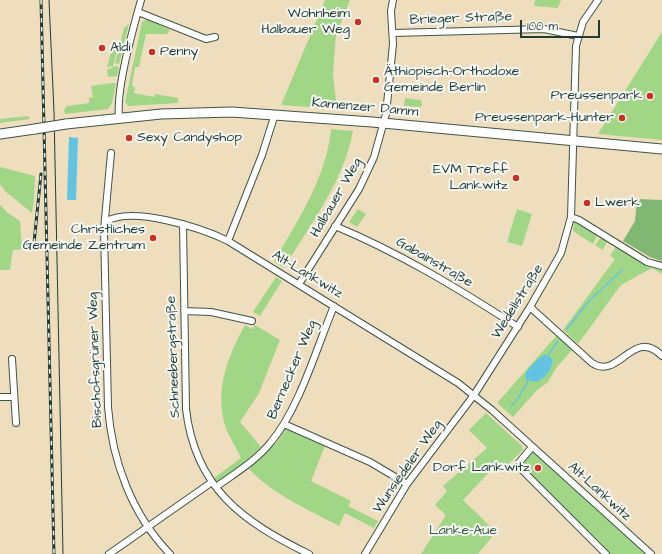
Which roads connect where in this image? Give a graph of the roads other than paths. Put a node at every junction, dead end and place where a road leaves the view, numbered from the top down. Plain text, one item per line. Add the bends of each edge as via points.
1 (141, 0) edge
2 (393, 0) edge
3 (598, 0) edge
4 (138, 12) junction
5 (393, 33) junction
6 (578, 36) junction
7 (216, 37) dead end
8 (275, 114) junction
9 (119, 117) junction
10 (384, 123) junction
11 (0, 134) edge
12 (572, 142) junction
13 (662, 149) edge
14 (111, 153) dead end
15 (571, 217) junction
16 (105, 222) junction
17 (183, 224) junction
18 (335, 226) junction
19 (228, 241) junction
20 (662, 266) edge
21 (299, 284) junction
22 (334, 306) junction
23 (530, 307) junction
24 (184, 311) junction
25 (252, 321) dead end
26 (518, 327) junction
27 (662, 356) edge
28 (12, 359) dead end
29 (474, 396) junction
30 (0, 397) edge
31 (13, 397) junction
32 (16, 423) dead end
33 (284, 424) junction
34 (532, 447) junction
35 (214, 484) junction
36 (407, 484) junction
37 (148, 527) junction
38 (109, 554) edge
39 (170, 554) edge
40 (309, 554) edge
41 (365, 554) edge
42 (606, 554) edge
43 (651, 554) edge

1 - 4 street
2 - 5 street, Halbauer Weg
3 - 6 street, Wedellstraße via 588,13
4 - 7 street via 206,39
4 - 9 street via 119,99
5 - 6 street, Brieger Straße via 544,29
5 - 10 street, Halbauer Weg
6 - 12 street, Wedellstraße
8 - 9 main road, Kamenzer Damm via 193,112
8 - 10 main road, Kamenzer Damm
8 - 19 street via 262,155
9 - 11 main road, Kamenzer Damm, bridge
10 - 12 main road, Kamenzer Damm
10 - 18 street, Halbauer Weg via 368,172
12 - 13 main road, Kamenzer Damm
12 - 15 street, Wedellstraße
14 - 16 street
15 - 20 street via 647,262
15 - 23 street, Wedellstraße via 561,253
16 - 17 street, Alt-Lankwitz via 116,217 137,217
16 - 37 street, Bischofsgrüner Weg via 110,431 126,486
17 - 19 street, Alt-Lankwitz
17 - 24 street, Schneebergstraße
18 - 21 street, Halbauer Weg
18 - 26 street, Gabainstraße via 394,252
19 - 21 street, Alt-Lankwitz
21 - 22 street, Alt-Lankwitz
22 - 29 street, Alt-Lankwitz via 443,373
22 - 33 street, Bernecker Weg
23 - 26 street, Wedellstraße
23 - 27 street via 598,367 612,365 640,347 652,348
24 - 25 street via 211,312
24 - 35 street, Schneebergstraße via 187,416 198,455
26 - 29 street, Wedellstraße
28 - 31 street
29 - 34 street, Alt-Lankwitz
29 - 36 street, Wunsiedeler Weg
30 - 31 street
31 - 32 street
33 - 35 street, Bernecker Weg via 256,458
33 - 36 street via 370,462
34 - 42 street via 517,465
34 - 43 street, Alt-Lankwitz
35 - 37 street, Bernecker Weg
35 - 40 street, Schneebergstraße via 232,506 253,523
36 - 41 street, Wunsiedeler Weg
37 - 38 street, Bernecker Weg
37 - 39 street, Bischofsgrüner Weg

